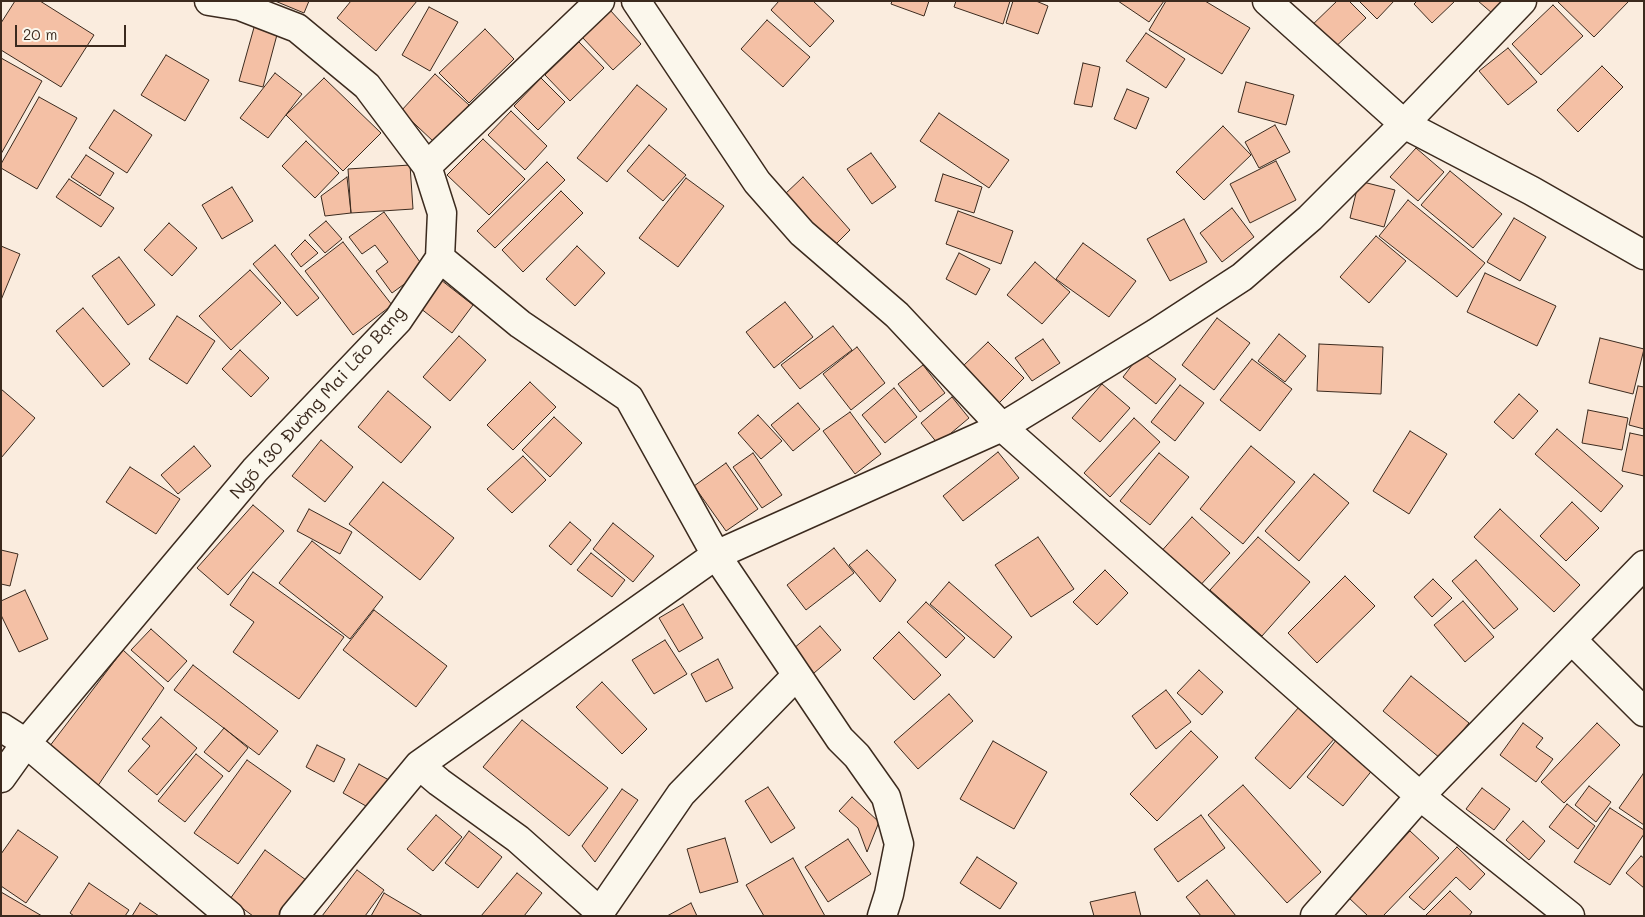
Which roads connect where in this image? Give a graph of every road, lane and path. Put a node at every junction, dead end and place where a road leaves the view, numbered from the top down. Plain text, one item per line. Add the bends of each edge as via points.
1 (209, 1) edge
2 (600, 1) edge
3 (636, 1) edge
4 (1267, 1) edge
5 (1522, 1) edge
6 (242, 4) edge
7 (1404, 124) junction
8 (428, 166) junction
9 (1644, 255) edge
10 (440, 258) junction
11 (1002, 427) junction
12 (716, 555) junction
13 (1644, 565) edge
14 (1572, 640) junction
15 (798, 675) junction
16 (1644, 712) edge
17 (1, 727) edge
18 (26, 743) junction
19 (419, 765) junction
20 (1, 778) edge
21 (1420, 796) junction
22 (600, 914) edge
23 (230, 916) edge
24 (294, 916) edge
25 (882, 916) edge
26 (1315, 916) edge
27 (1570, 916) edge

1 - 6 street
2 - 8 street
3 - 11 street via 757,182 802,233 898,315
4 - 7 street
5 - 7 street
6 - 8 street via 297,28 360,80
7 - 9 street via 1532,191
7 - 11 street via 1310,218 1242,277
8 - 10 street via 442,213
10 - 12 street via 520,324 629,398
10 - 18 street, Ngõ 130 Đường Mai Lão Bạng via 398,320 256,470
11 - 12 street
11 - 21 street
12 - 15 street
12 - 19 street
13 - 14 street
14 - 16 street
14 - 21 street
15 - 22 street via 681,794
15 - 25 street via 840,739 857,756 886,797 899,844
17 - 18 street
18 - 20 street, Ngõ 130 Đường Mai Lão Bạng
18 - 23 street
19 - 22 street via 518,839
19 - 24 street
21 - 26 street
21 - 27 street

